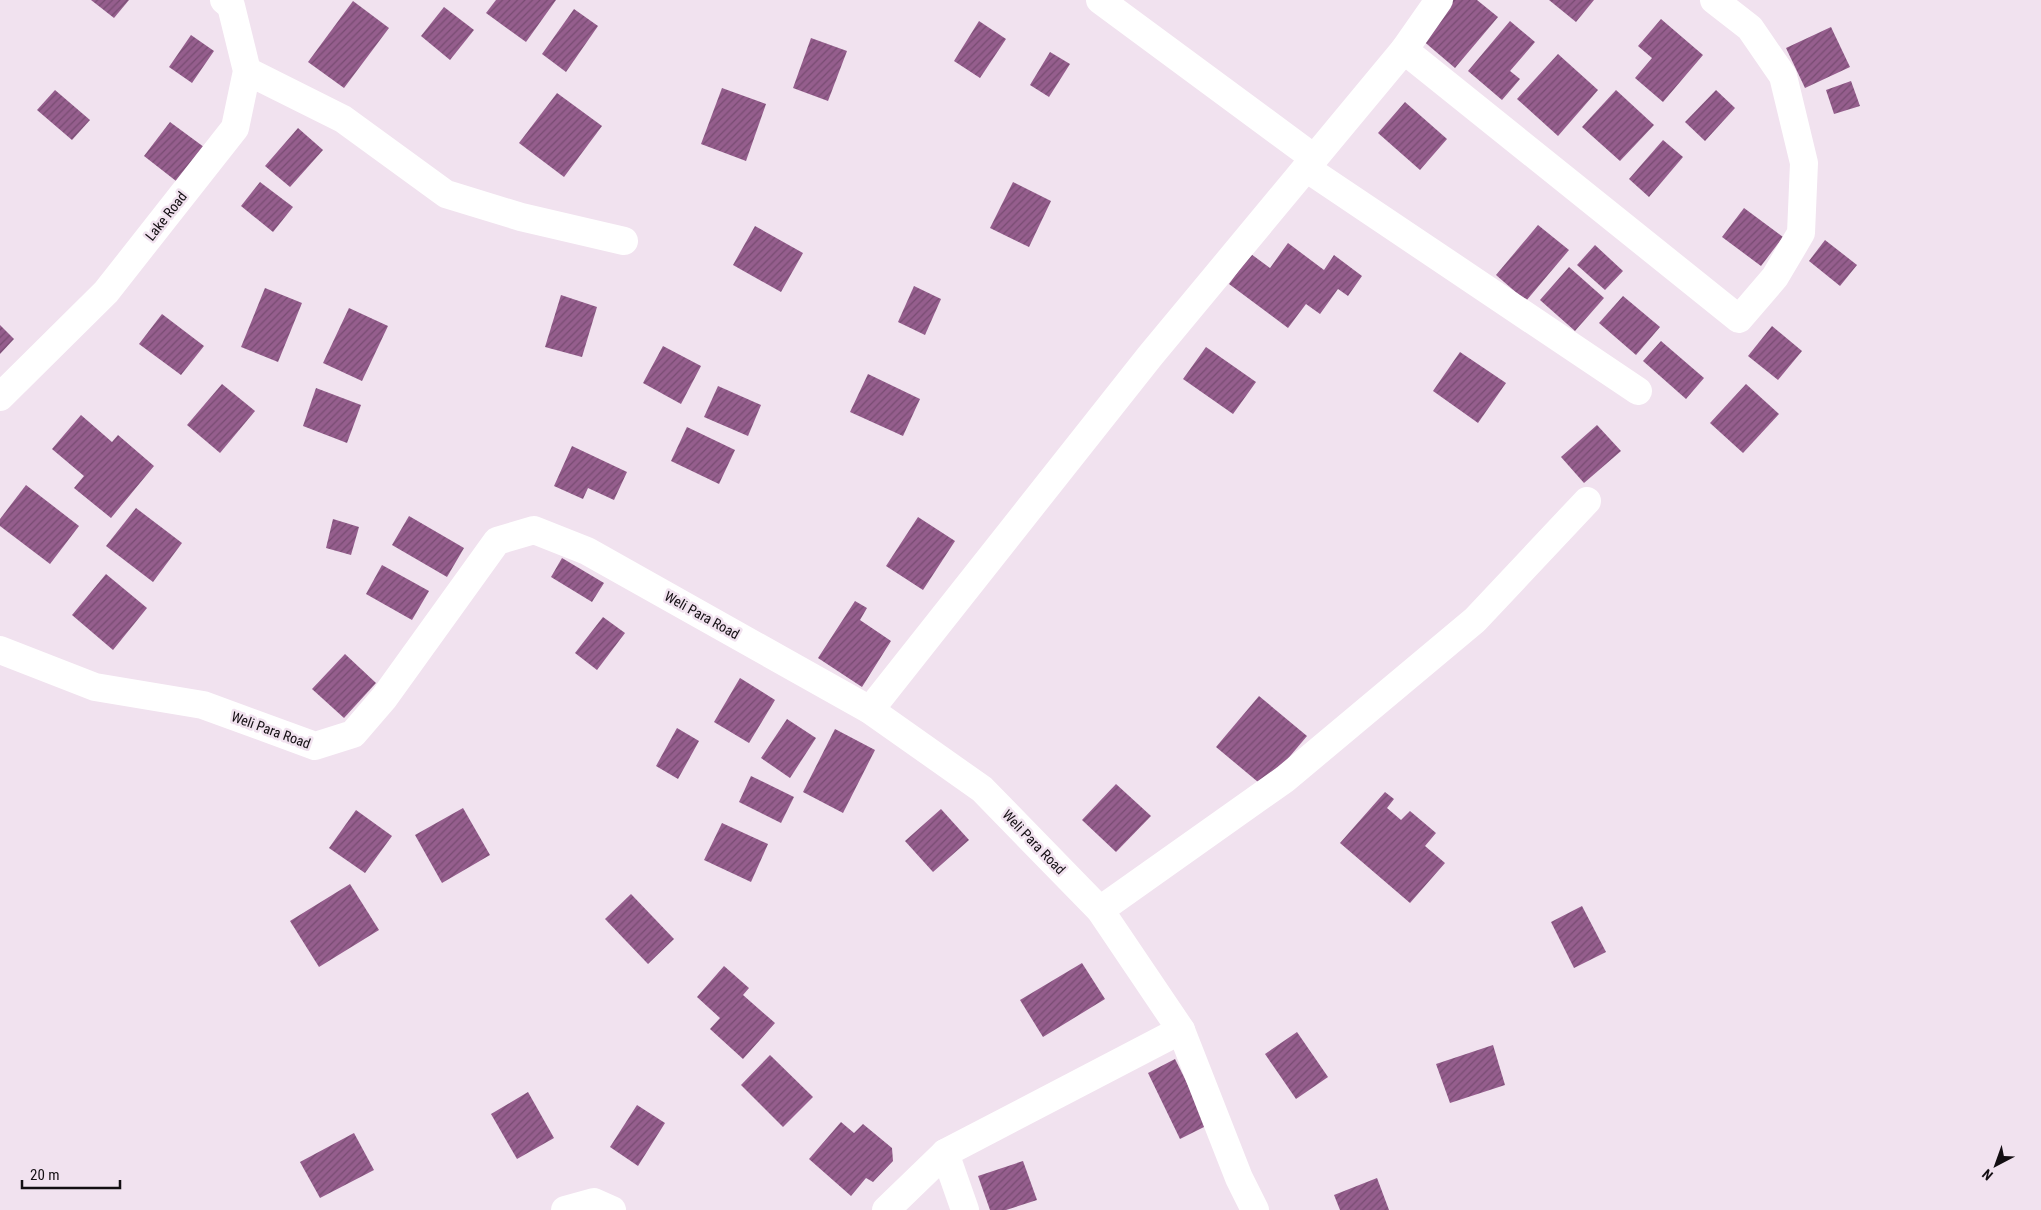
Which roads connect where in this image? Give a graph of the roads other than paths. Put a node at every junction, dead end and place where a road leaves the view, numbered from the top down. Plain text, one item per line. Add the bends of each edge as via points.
1 (224, 0) edge
2 (1100, 0) edge
3 (1439, 0) edge
4 (1714, 0) edge
5 (1404, 50) junction
6 (247, 71) junction
7 (1310, 163) junction
8 (624, 241) dead end
9 (1638, 391) dead end
10 (0, 396) edge
11 (1587, 501) dead end
12 (0, 650) edge
13 (870, 710) junction
14 (1100, 910) junction
15 (1182, 1030) junction
16 (944, 1152) junction
17 (565, 1210) edge
18 (612, 1210) edge
19 (886, 1210) edge
20 (965, 1210) edge
21 (1255, 1210) edge

1 - 6 street, Lake Road via 231,6
2 - 7 street
3 - 5 street
4 - 5 street via 1750,28 1783,76 1804,162 1801,233 1775,277 1740,319
5 - 7 street
6 - 8 street via 343,118 446,194
6 - 10 street, Lake Road via 235,128 106,292
7 - 9 street
7 - 13 street via 1150,356
11 - 14 street via 1475,620 1285,780
12 - 13 street, Weli Para Road via 96,687 203,705 315,746 353,734 384,698 496,542 534,530 588,551
13 - 14 street, Weli Para Road via 982,789
14 - 15 street, Weli Para Road
15 - 16 street
15 - 21 street, Weli Para Road via 1239,1178
16 - 19 street
16 - 20 street
17 - 18 street via 594,1202

